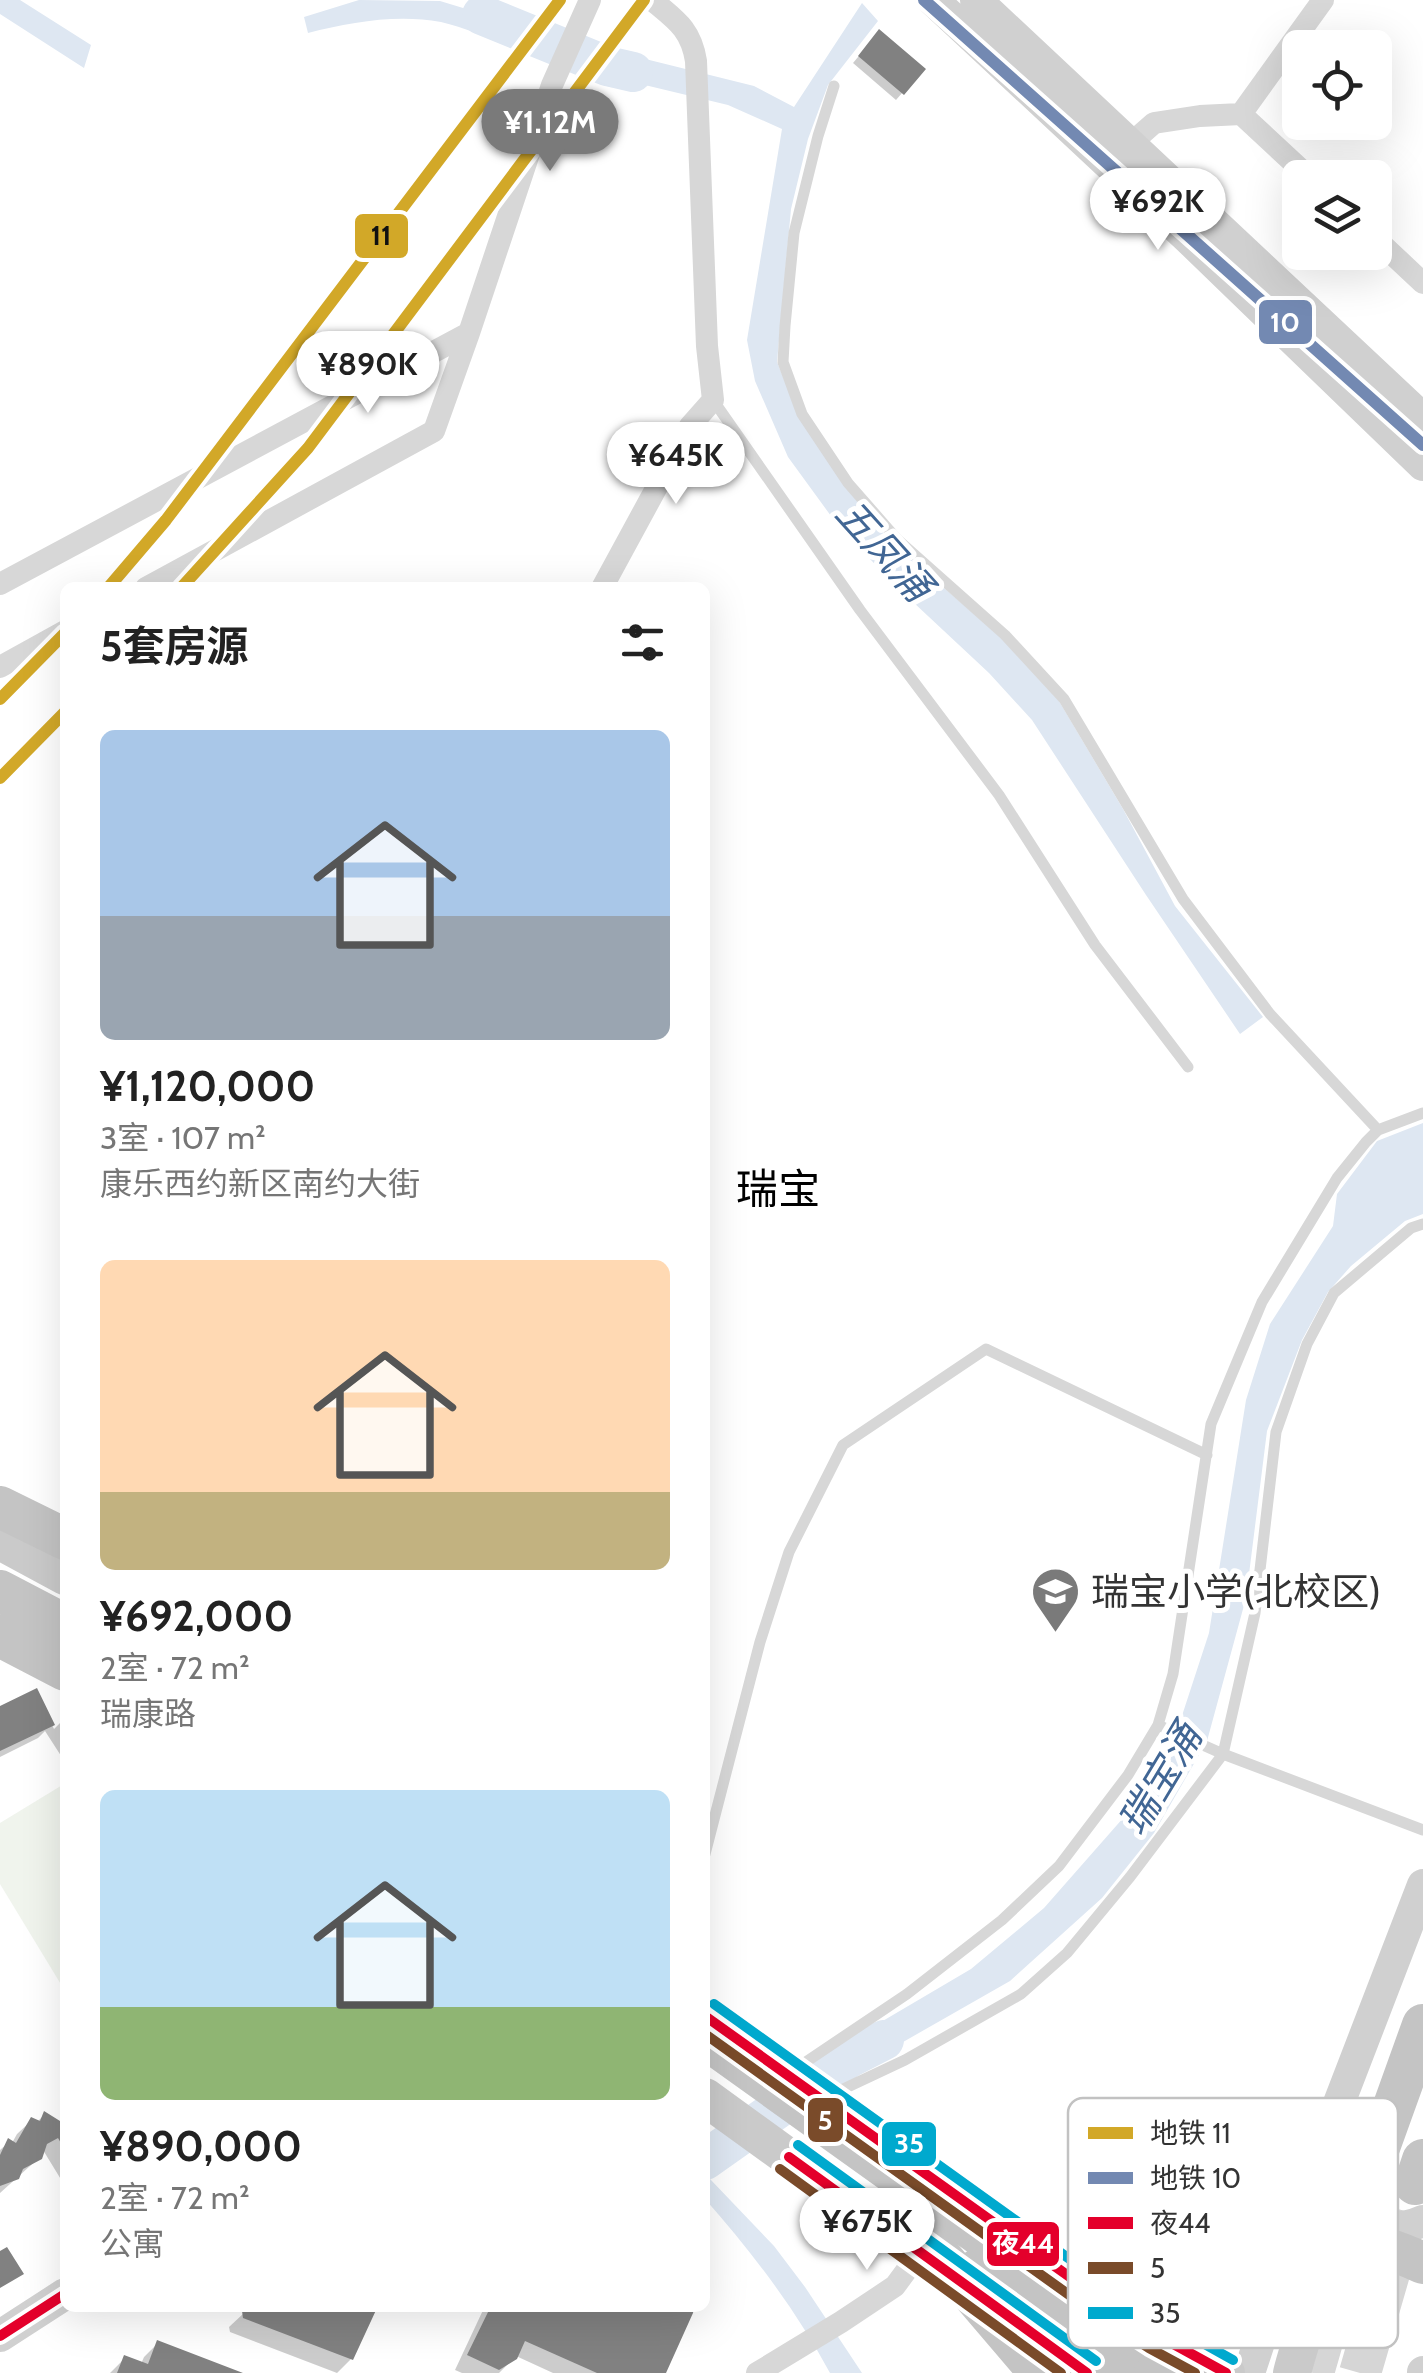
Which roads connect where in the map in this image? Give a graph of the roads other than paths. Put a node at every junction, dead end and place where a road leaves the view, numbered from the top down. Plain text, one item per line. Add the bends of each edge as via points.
1 (590, 0) edge
2 (652, 0) edge
3 (933, 0) edge
4 (976, 0) edge
5 (1323, 0) edge
6 (834, 86) dead end
7 (1241, 114) junction
8 (1119, 154) junction
9 (1291, 160) edge
10 (1392, 254) edge
11 (1423, 282) edge
12 (469, 333) junction
13 (713, 400) junction
14 (1423, 418) edge
15 (1423, 465) edge
16 (157, 582) edge
17 (605, 582) edge
18 (0, 584) edge
19 (60, 634) edge
20 (0, 667) edge
21 (1188, 1066) dead end
22 (1423, 1114) edge
23 (1378, 1130) junction
24 (1423, 1224) edge
25 (1206, 1454) junction
26 (0, 1507) edge
27 (60, 1537) edge
28 (0, 1541) edge
29 (0, 1559) edge
30 (60, 1573) edge
31 (60, 1589) edge
32 (0, 1591) edge
33 (0, 1611) edge
34 (60, 1623) edge
35 (0, 1636) edge
36 (60, 1641) edge
37 (60, 1667) edge
38 (1158, 1724) junction
39 (1223, 1754) junction
40 (1423, 1830) edge
41 (710, 1835) edge
42 (1423, 1886) edge
43 (710, 2020) edge
44 (1423, 2025) edge
45 (710, 2042) edge
46 (785, 2076) junction
47 (710, 2077) edge
48 (1340, 2098) edge
49 (1397, 2098) edge
50 (710, 2100) edge
51 (820, 2100) junction
52 (1420, 2188) edge
53 (1398, 2229) edge
54 (916, 2238) junction
55 (1398, 2253) edge
56 (1423, 2263) edge
57 (1066, 2275) edge
58 (60, 2297) edge
59 (1068, 2298) edge
60 (1068, 2334) edge
61 (0, 2336) edge
62 (1089, 2348) edge
63 (1122, 2348) edge
64 (1144, 2348) edge
65 (1180, 2348) edge
66 (1257, 2348) edge
67 (1300, 2348) edge
68 (757, 2373) edge
69 (1040, 2373) edge
70 (1087, 2373) edge
71 (1109, 2373) edge
72 (1126, 2373) edge
73 (1186, 2373) edge
74 (1226, 2373) edge
75 (1249, 2373) edge
76 (1292, 2373) edge

1 - 12 street via 552,85
2 - 13 street via 682,26 696,61
3 - 8 main road
4 - 8 main road
5 - 7 street
6 - 23 lane via 794,232 783,362 802,414 896,540 1006,635 1064,699 1184,900 1270,1014
7 - 8 street via 1154,124
7 - 9 street
8 - 14 main road
8 - 15 main road via 1188,238
10 - 11 street
12 - 16 street via 434,431
12 - 18 street
13 - 17 street via 690,426
13 - 21 lane via 999,795 1095,946
19 - 20 street
22 - 23 lane
23 - 25 lane via 1337,1178 1262,1302
24 - 39 lane via 1334,1293 1308,1344 1276,1432 1255,1612
25 - 38 lane via 1173,1674
25 - 41 lane via 986,1349 843,1444 789,1552
26 - 27 highway
28 - 30 main road
29 - 31 highway
32 - 34 highway
33 - 36 main road
35 - 37 highway
38 - 39 lane
38 - 46 lane via 1059,1866 1002,1920
39 - 40 lane
39 - 51 lane via 1066,1953 1021,1994
42 - 48 main road
43 - 46 main road
44 - 49 highway
45 - 59 highway
46 - 51 main road
47 - 54 highway
50 - 54 main road
51 - 57 main road
52 - 53 main road via 1406,2229
54 - 60 highway, bridge
54 - 68 street via 895,2286
54 - 69 highway, bridge
54 - 70 main road
55 - 56 highway, bridge
58 - 61 main road
62 - 72 highway, bridge
63 - 71 highway, bridge
64 - 73 highway
65 - 74 main road
66 - 75 main road
67 - 76 main road

